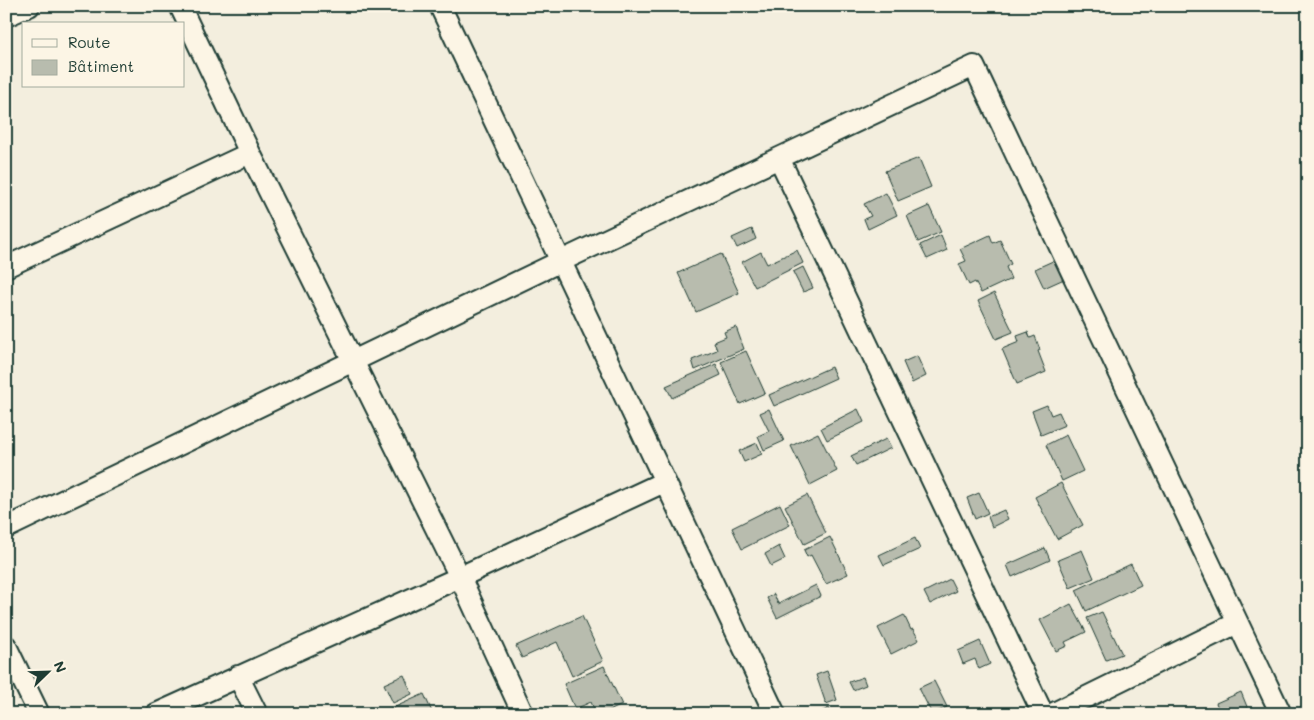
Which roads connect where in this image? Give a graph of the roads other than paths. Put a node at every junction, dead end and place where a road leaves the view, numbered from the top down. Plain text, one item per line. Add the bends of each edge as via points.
1 (29, 6) edge
2 (180, 6) edge
3 (440, 6) edge
4 (6, 16) edge
5 (250, 153) junction
6 (779, 158) junction
7 (561, 261) junction
8 (6, 267) edge
9 (354, 360) junction
10 (664, 482) junction
11 (6, 528) edge
12 (460, 577) junction
13 (1237, 623) junction
14 (6, 646) edge
15 (238, 676) junction
16 (39, 714) edge
17 (156, 714) edge
18 (257, 714) edge
19 (523, 714) edge
20 (775, 714) edge
21 (1043, 714) edge
22 (1052, 714) edge
23 (1281, 714) edge

1 - 4 street
2 - 5 street
3 - 7 street
5 - 8 street
5 - 9 street
6 - 7 street
6 - 13 street via 974,66
6 - 21 street
7 - 9 street
7 - 10 street
9 - 11 street
9 - 12 street
10 - 12 street
10 - 20 street
12 - 15 street
12 - 19 street
13 - 22 street
13 - 23 street
14 - 16 street
15 - 17 street
15 - 18 street

